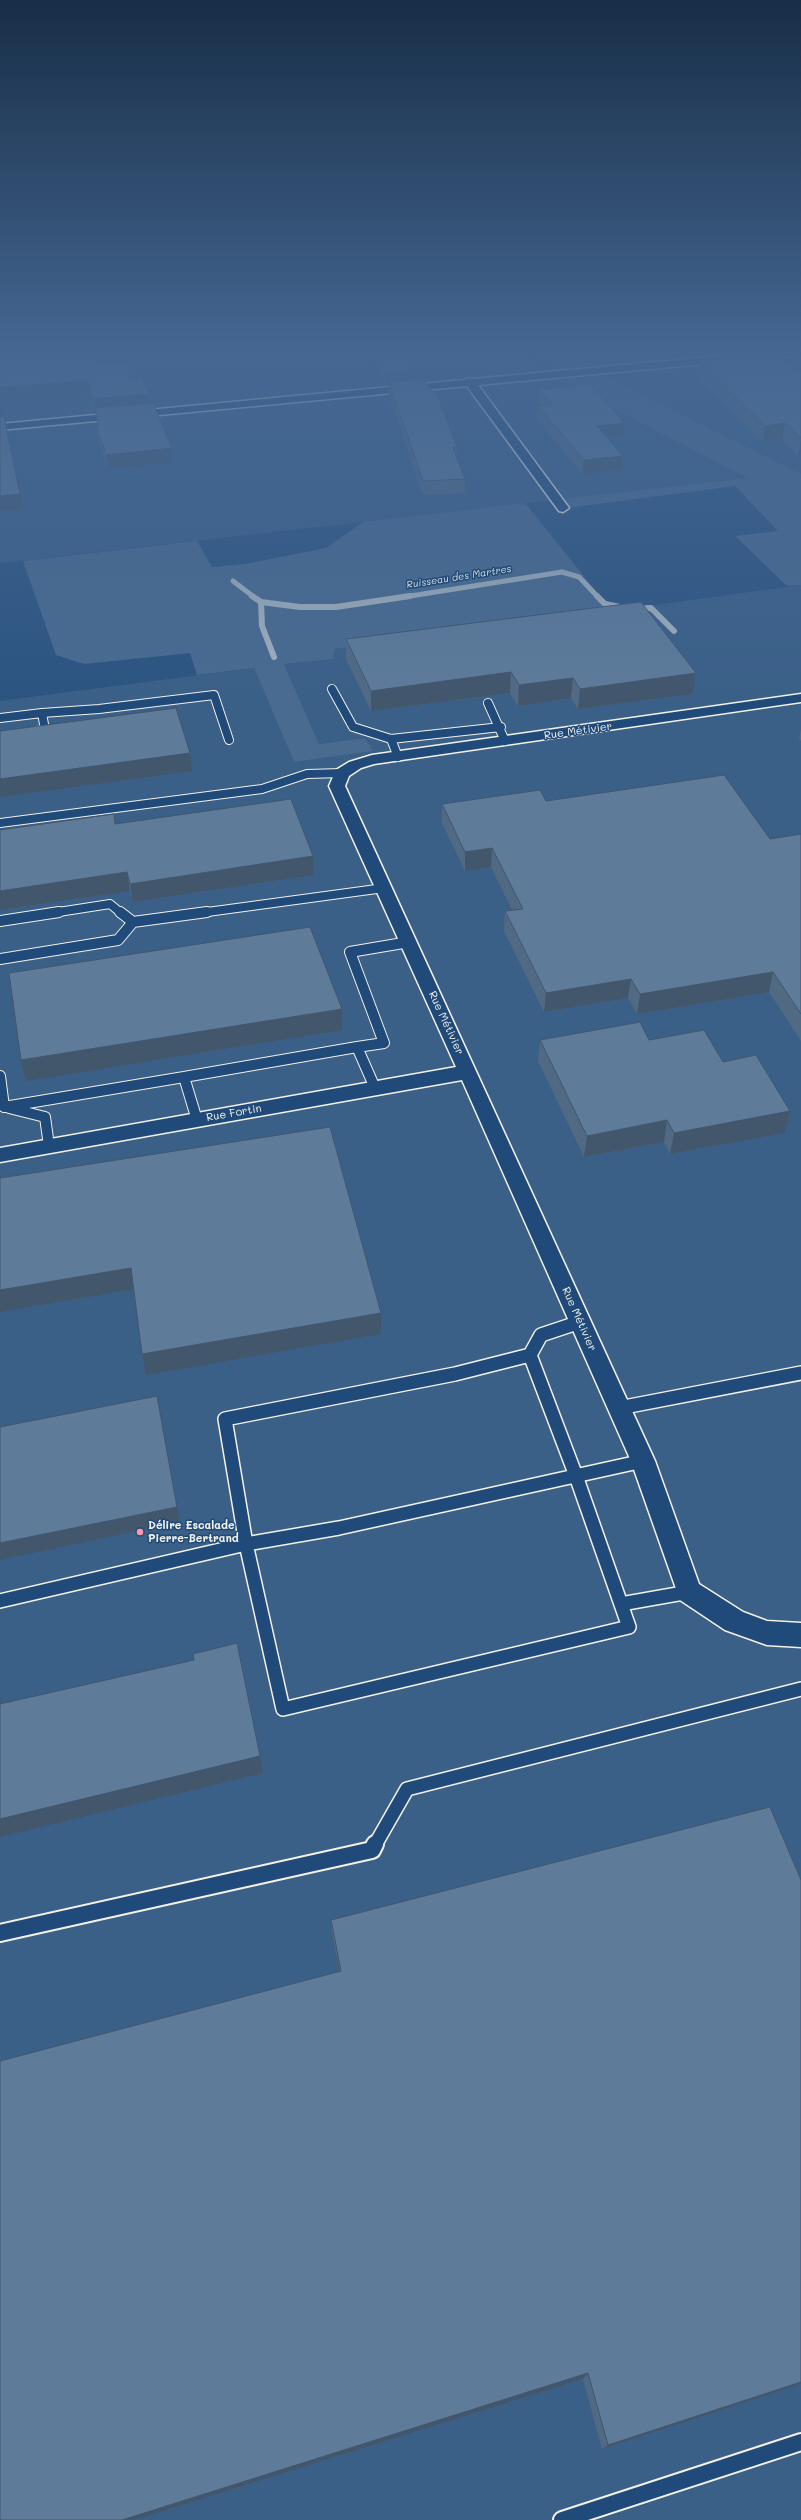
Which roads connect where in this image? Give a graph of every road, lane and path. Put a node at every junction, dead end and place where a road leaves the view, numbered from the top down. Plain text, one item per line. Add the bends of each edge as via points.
1 (533, 468) edge
2 (563, 508) dead end
3 (332, 689) dead end
4 (801, 698) edge
5 (488, 703) dead end
6 (42, 713) junction
7 (0, 718) edge
8 (30, 732) edge
9 (503, 734) junction
10 (391, 739) junction
11 (229, 740) dead end
12 (398, 757) junction
13 (342, 773) junction
14 (0, 823) edge
15 (384, 888) junction
16 (0, 921) edge
17 (133, 922) junction
18 (409, 942) junction
19 (0, 959) edge
20 (357, 1047) junction
21 (468, 1072) junction
22 (0, 1076) edge
23 (184, 1078) junction
24 (375, 1088) junction
25 (2, 1108) edge
26 (196, 1120) junction
27 (49, 1146) junction
28 (0, 1155) edge
29 (580, 1322) junction
30 (530, 1355) junction
31 (801, 1373) edge
32 (619, 1408) junction
33 (643, 1461) junction
34 (576, 1476) junction
35 (246, 1544) junction
36 (689, 1592) junction
37 (0, 1601) edge
38 (621, 1604) junction
39 (801, 1634) edge
40 (801, 1689) edge
41 (0, 1933) edge
42 (801, 2442) edge
43 (562, 2520) edge

1 - 2 street
3 - 10 lane via 353,727
4 - 9 street, Rue Métivier
5 - 9 lane
6 - 7 lane
6 - 8 lane via 45,730
6 - 11 lane via 214,695
9 - 10 lane
9 - 12 street, Rue Métivier
10 - 12 lane
12 - 13 street, Rue Métivier via 355,765
13 - 14 lane via 307,774 262,789
13 - 15 street, Rue Métivier via 337,786
15 - 17 lane
15 - 18 street, Rue Métivier
16 - 17 lane via 110,904
17 - 19 lane via 118,940
18 - 20 lane via 350,952 384,1043
18 - 21 street, Rue Métivier
20 - 23 lane
20 - 24 lane
21 - 24 street, Rue Fortin
21 - 29 street, Rue Métivier
22 - 25 lane
23 - 25 lane
23 - 26 lane
24 - 26 street, Rue Fortin
25 - 27 lane via 45,1117
26 - 27 street, Rue Fortin
27 - 28 street, Rue Fortin
29 - 30 lane via 541,1335
29 - 32 street, Rue Métivier
30 - 34 lane
30 - 35 lane via 448,1375 225,1420
31 - 32 lane
32 - 33 street, Rue Métivier
33 - 34 lane
33 - 36 street, Rue Métivier
34 - 35 lane via 339,1528
34 - 38 lane
35 - 37 lane
35 - 38 lane via 283,1710 629,1627
36 - 38 lane
36 - 39 street via 734,1621 767,1633
40 - 41 lane via 407,1789 372,1850
42 - 43 lane

